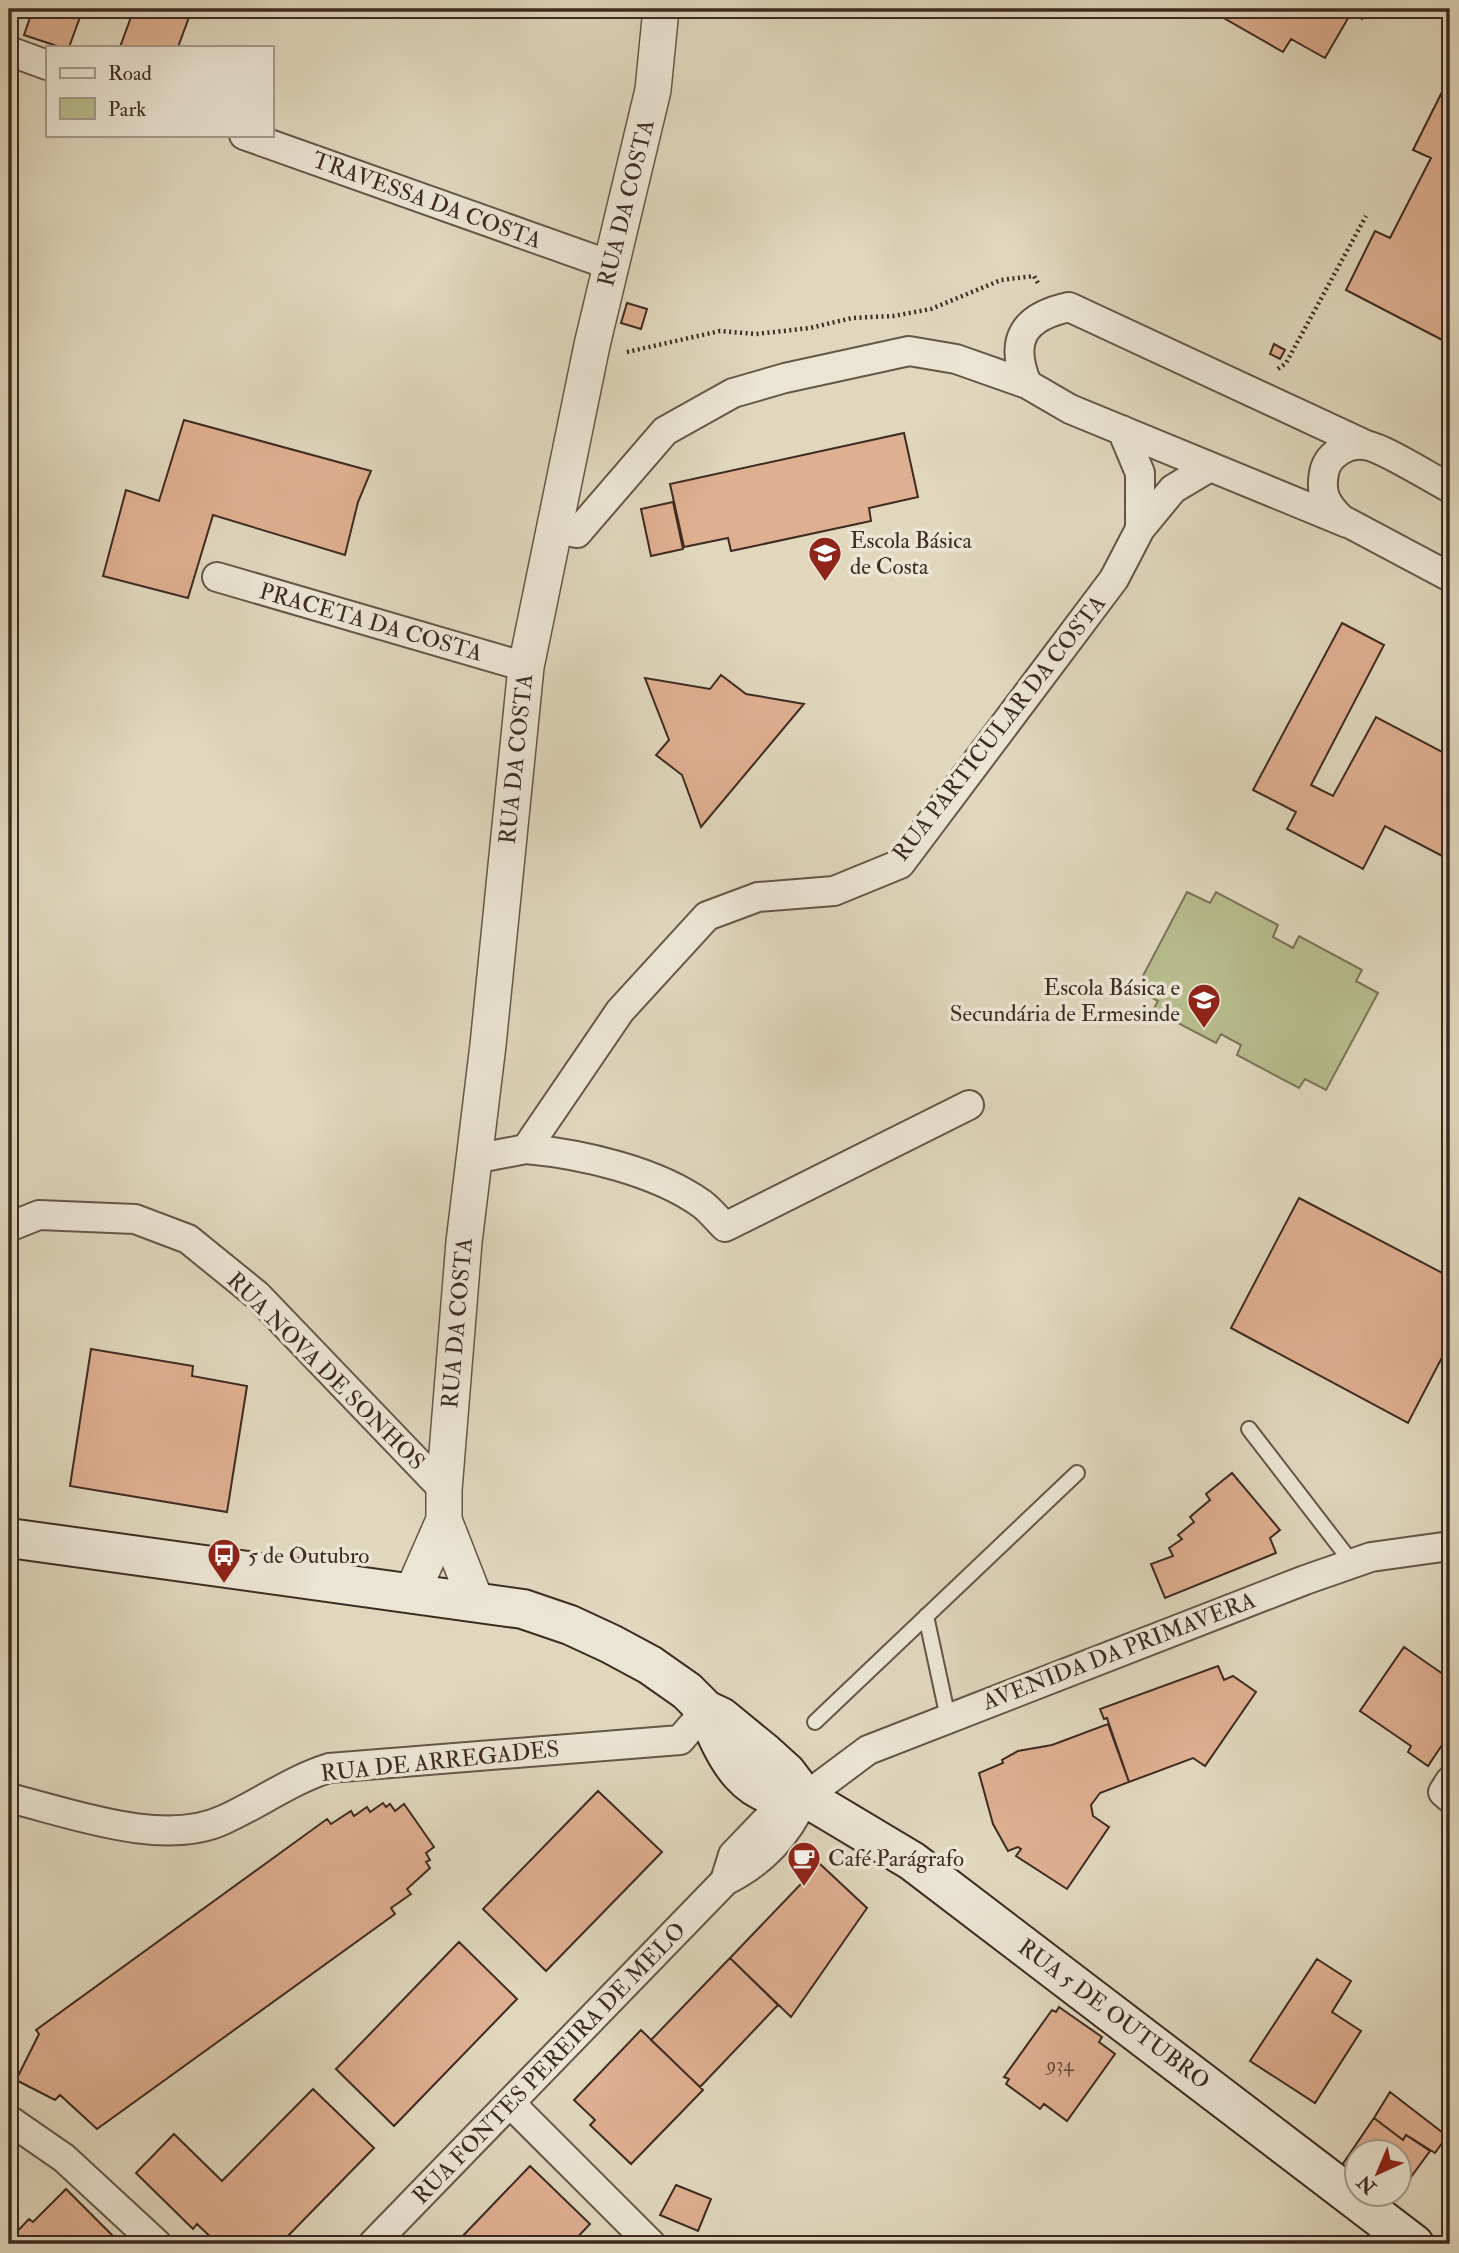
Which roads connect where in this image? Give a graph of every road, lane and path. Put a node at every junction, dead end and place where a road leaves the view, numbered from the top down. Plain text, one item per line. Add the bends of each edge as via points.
1 (661, 9) edge
2 (9, 51) edge
3 (46, 65) edge
4 (247, 136) edge
5 (1366, 216) dead end
6 (610, 265) junction
7 (1052, 311) junction
8 (592, 345) junction
9 (1286, 363) dead end
10 (1027, 384) junction
11 (1122, 430) junction
12 (1366, 444) junction
13 (1210, 467) junction
14 (1450, 488) edge
15 (1347, 523) junction
16 (552, 528) junction
17 (1140, 529) junction
18 (217, 577) dead end
19 (1450, 577) edge
20 (526, 667) junction
21 (969, 1105) dead end
22 (526, 1149) junction
23 (474, 1159) junction
24 (9, 1227) edge
25 (1249, 1429) dead end
26 (1077, 1473) dead end
27 (444, 1505) junction
28 (9, 1538) edge
29 (1450, 1546) edge
30 (1353, 1564) junction
31 (412, 1593) junction
32 (476, 1602) junction
33 (926, 1616) junction
34 (706, 1710) junction
35 (948, 1718) junction
36 (815, 1722) dead end
37 (742, 1777) junction
38 (1450, 1780) edge
39 (805, 1797) junction
40 (9, 1798) edge
41 (1450, 1798) edge
42 (743, 1843) junction
43 (725, 1881) junction
44 (510, 2103) junction
45 (9, 2120) edge
46 (157, 2244) edge
47 (373, 2244) edge
48 (651, 2244) edge
49 (1414, 2244) edge

1 - 6 street, RUA DA COSTA via 653,90
2 - 3 street
4 - 6 street, TRAVESSA DA COSTA
5 - 9 path
6 - 8 street, RUA DA COSTA
7 - 8 path via 1034,276 1001,281 931,309 893,316 756,334 720,331 677,338 632,353
7 - 10 street via 1031,322 1019,340 1017,360
7 - 12 street via 1069,307 1088,315
8 - 16 street, RUA DA COSTA
10 - 11 street via 1070,409
10 - 16 street via 956,359 909,351 733,393 665,430 577,533
11 - 13 street
11 - 17 street, RUA PARTICULAR DA COSTA via 1140,473
12 - 14 street
12 - 15 street via 1349,445 1325,466 1321,490 1328,507
13 - 15 street
13 - 17 street, RUA PARTICULAR DA COSTA via 1173,489
15 - 19 street
16 - 20 street, RUA DA COSTA
17 - 22 street, RUA PARTICULAR DA COSTA via 1114,579 901,864 834,891 758,897 706,916 620,1012
18 - 20 street, PRACETA DA COSTA
20 - 23 street, RUA DA COSTA
21 - 22 street via 725,1227 702,1204 647,1176 564,1152
22 - 23 street
23 - 27 street, RUA DA COSTA via 461,1268
24 - 27 street, RUA NOVA DE SONHOS via 39,1215 135,1219 188,1239 257,1295
25 - 30 lane
26 - 33 lane
27 - 31 street, RUA DA COSTA
27 - 32 street, RUA DA COSTA
28 - 31 main road, RUA 5 DE OUTUBRO
29 - 30 street, AVENIDA DA PRIMAVERA
30 - 35 street, AVENIDA DA PRIMAVERA
31 - 32 main road, RUA 5 DE OUTUBRO
32 - 34 main road, RUA 5 DE OUTUBRO via 523,1609 611,1644 650,1665
33 - 35 lane
33 - 36 lane
34 - 37 main road, RUA 5 DE OUTUBRO via 725,1754
34 - 39 main road, RUA 5 DE OUTUBRO via 765,1753
34 - 40 street, RUA DE ARREGADES via 680,1740 329,1768 309,1774 222,1821 190,1831 163,1833
35 - 39 street, AVENIDA DA PRIMAVERA via 868,1749
37 - 39 main road, RUA 5 DE OUTUBRO via 767,1793 786,1799
37 - 42 street, RUA FONTES PEREIRA DE MELO via 747,1812
38 - 41 street via 1443,1792
39 - 42 street, RUA FONTES PEREIRA DE MELO via 779,1807
39 - 43 street, RUA FONTES PEREIRA DE MELO via 789,1830 750,1868
39 - 49 main road, RUA 5 DE OUTUBRO via 912,1861
42 - 43 street, RUA FONTES PEREIRA DE MELO via 733,1855
43 - 44 street, RUA FONTES PEREIRA DE MELO
44 - 47 street, RUA FONTES PEREIRA DE MELO
44 - 48 street
45 - 46 street via 64,2158

